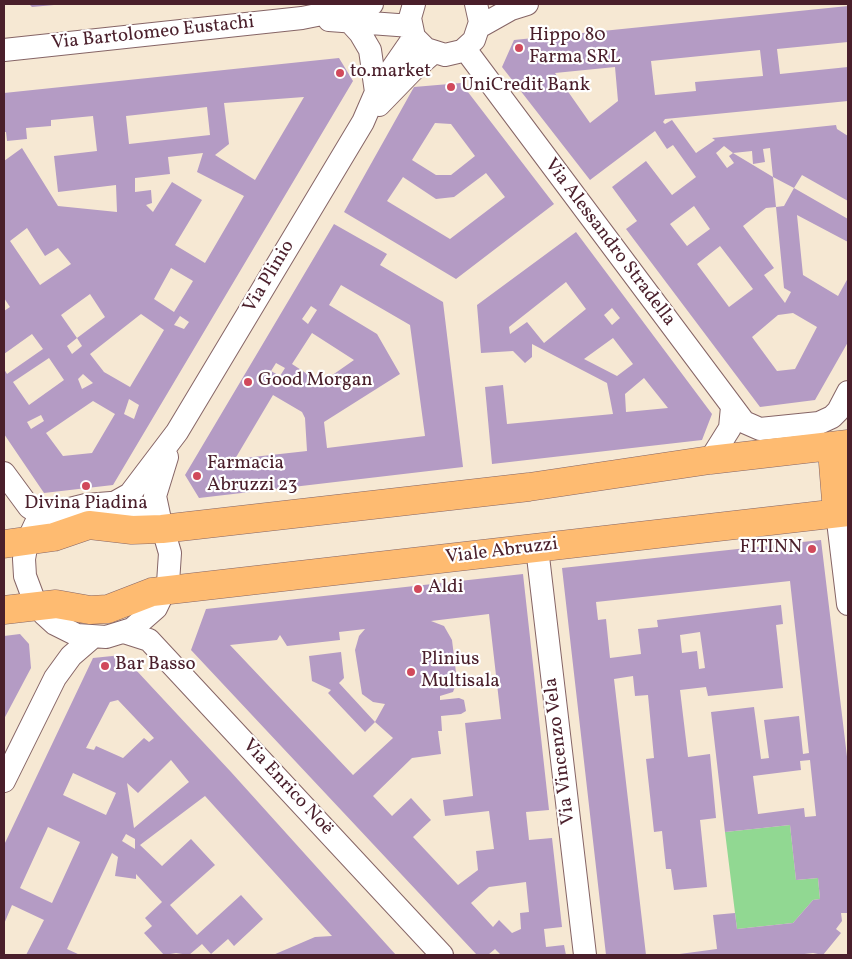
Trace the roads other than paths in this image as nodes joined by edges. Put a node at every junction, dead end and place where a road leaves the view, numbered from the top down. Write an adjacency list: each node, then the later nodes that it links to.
1 (372, 4): 5 (street, Via Bartolomeo Eustachi)
2 (414, 4): 8 (street)
3 (476, 4): 7 (street)
4 (527, 4): 7 (street)
5 (302, 18): 6 (street, Via Bartolomeo Eustachi); 10 (street, Via Bartolomeo Eustachi)
6 (350, 22): 8 (street, Via Bartolomeo Eustachi); 12 (street)
7 (479, 27): 9 (street)
8 (412, 32): 11 (street); 12 (street, Via Plinio)
9 (465, 49): 11 (street); 15 (street, Via Alessandro Stradella)
10 (4, 50)
11 (433, 53): 13 (street, Via Plinio)
12 (376, 92): 13 (street, Via Plinio)
13 (363, 122): 16 (street, Via Plinio)
14 (843, 403): 15 (street, Via Alessandro Stradella)
15 (732, 407): 18 (street)
16 (177, 432): 20 (street, Via Plinio); 23 (street, Via Plinio)
17 (844, 444): 18 (main road); 21 (main road)
18 (710, 460): 23 (main road)
19 (4, 473): 22 (street)
20 (114, 503): 22 (street); 23 (street)
21 (843, 512): 25 (main road, Viale Abruzzi); 27 (street)
22 (53, 513): 24 (street)
23 (162, 529): 24 (main road); 26 (street)
24 (15, 543): 29 (street)
25 (537, 548): 26 (main road, Viale Abruzzi); 35 (street, Via Vincenzo Vela)
26 (166, 591): 29 (main road, Viale Abruzzi); 30 (street)
27 (848, 604)
28 (4, 610): 29 (main road, Viale Abruzzi)
29 (43, 612): 31 (street); 32 (street)
30 (124, 632): 31 (street); 34 (street, Via Enrico Noë)
31 (93, 638): 32 (street)
32 (55, 678): 33 (street)
33 (4, 781)
34 (442, 955)
35 (585, 955)

